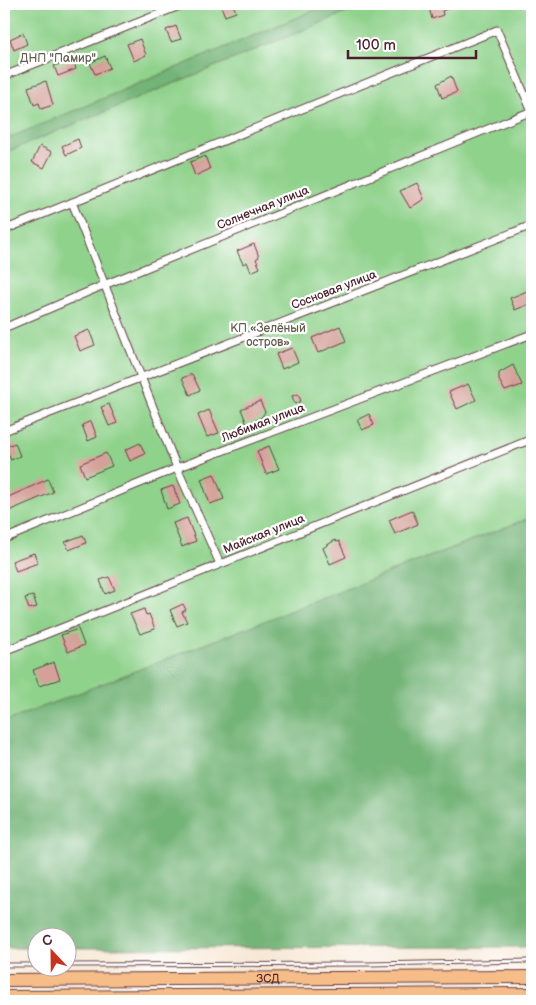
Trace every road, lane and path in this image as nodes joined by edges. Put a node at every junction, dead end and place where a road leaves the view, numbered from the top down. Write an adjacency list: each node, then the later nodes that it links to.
1 (184, 4): 2 (street)
2 (4, 76)
3 (532, 111): 4 (street); 7 (street, Солнечная улица)
4 (72, 202): 6 (street); 7 (street)
5 (532, 225): 10 (street, Сосновая улица)
6 (4, 230)
7 (104, 285): 8 (street, Солнечная улица); 10 (street)
8 (4, 328)
9 (532, 334): 13 (street, Любимая улица)
10 (140, 378): 11 (street, Сосновая улица); 13 (street)
11 (4, 431)
12 (532, 438): 15 (street, Майская улица)
13 (177, 468): 14 (street, Любимая улица); 15 (street)
14 (4, 539)
15 (220, 564): 16 (street, Майская улица)
16 (4, 651)
17 (532, 961): 20 (lane)
18 (4, 965): 19 (lane)
19 (28, 965)
20 (78, 965)
21 (532, 977): 22 (highway, ЗСД)
22 (4, 980)
23 (532, 994): 24 (highway, ЗСД)
24 (4, 997)

